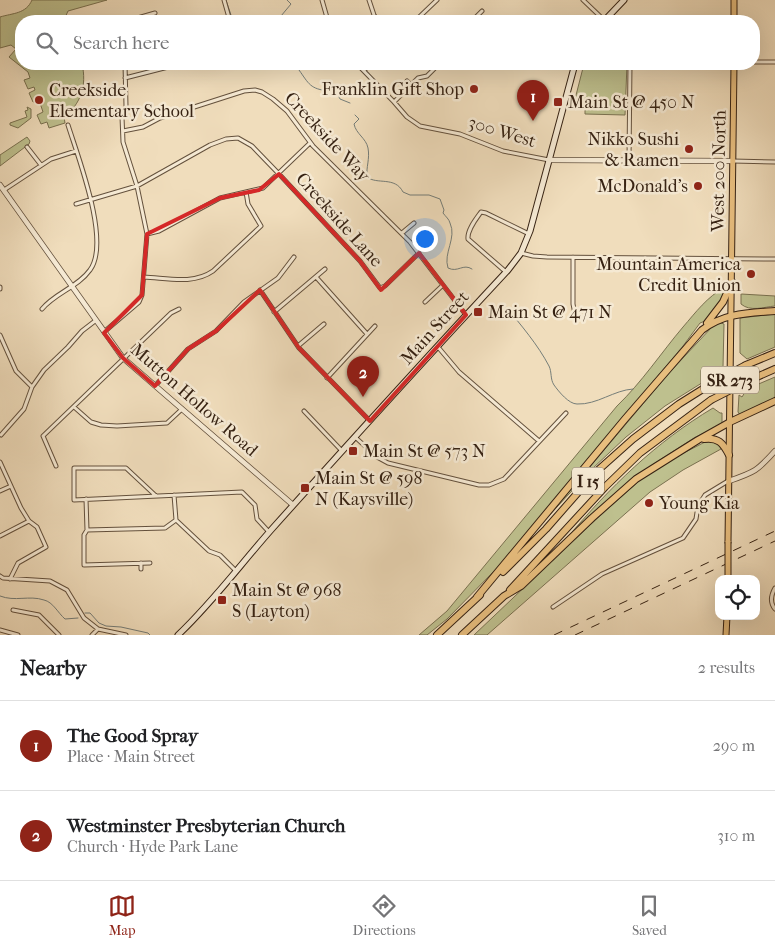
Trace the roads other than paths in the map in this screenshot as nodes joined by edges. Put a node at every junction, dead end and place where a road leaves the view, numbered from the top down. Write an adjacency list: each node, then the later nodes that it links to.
1 (224, 0): 11 (street)
2 (322, 0): 12 (street)
3 (369, 0): 13 (street)
4 (437, 0): 14 (street)
5 (583, 0): 16 (street)
6 (624, 0): 17 (main road)
7 (734, 0): 18 (main road)
8 (482, 11): 15 (street)
9 (156, 13): 10 (street)
10 (149, 15)
11 (228, 15)
12 (326, 15)
13 (374, 15)
14 (421, 15)
15 (478, 15)
16 (598, 15)
17 (610, 15)
18 (734, 15)
19 (760, 62): 20 (street)
20 (775, 62)
21 (125, 70): 28 (street)
22 (156, 70): 28 (street)
23 (364, 70): 31 (street, 300 West)
24 (432, 70): 30 (street)
25 (573, 70): 37 (main road, Main Street)
26 (630, 70): 38 (street)
27 (734, 70): 39 (main road, West 200 North / SR 273)
28 (125, 78): 33 (street)
29 (407, 81): 30 (street)
30 (410, 85): 31 (street)
31 (394, 102): 37 (street, 300 West)
32 (68, 125): 36 (street)
33 (123, 131): 34 (street, Creekside Way); 44 (street)
34 (310, 144): 42 (street); 51 (street, Creekside Way)
35 (28, 147): 41 (street)
36 (76, 151): 41 (street); 47 (street)
37 (550, 160): 38 (street, 300 West); 52 (main road, Main Street)
38 (629, 160): 39 (street, 300 West)
39 (733, 161): 40 (street); 58 (main road, West 200 North / SR 273)
40 (775, 162)
41 (41, 165): 45 (street)
42 (279, 174): 44 (street, Creekside Lane); 46 (street); 53 (street, Creekside Lane)
43 (0, 185): 45 (street, Mutton Hollow Road)
44 (137, 186): 47 (street); 50 (street)
45 (4, 190): 64 (street, Mutton Hollow Road)
46 (246, 192): 50 (street); 61 (street)
47 (90, 200): 48 (street); 64 (street)
48 (76, 204)
49 (414, 223): 51 (street)
50 (147, 234): 61 (street)
51 (402, 234): 53 (street, Creekside Way)
52 (528, 234): 54 (main road, Main Street); 60 (street)
53 (419, 253): 65 (street, Creekside Way)
54 (521, 253): 56 (street); 60 (main road, Main Street)
55 (294, 257): 66 (street)
56 (573, 258): 58 (street); 74 (street)
57 (775, 259): 58 (street)
58 (732, 260): 63 (main road, West 200 North / SR 273)
59 (325, 269): 62 (street)
60 (506, 272): 72 (main road, Main Street)
61 (144, 277): 79 (street)
62 (316, 277): 71 (street); 80 (street)
63 (732, 282): 73 (main road, West 200 North / SR 273); 78 (highway)
64 (71, 286): 68 (street); 75 (street, Mutton Hollow Road)
65 (444, 286): 67 (street); 72 (street, Creekside Way)
66 (260, 290): 71 (street); 88 (street)
67 (425, 302)
68 (42, 309)
69 (179, 310): 85 (street)
70 (775, 311): 73 (highway)
71 (274, 312): 82 (street)
72 (466, 315): 83 (main road, Main Street)
73 (731, 315): 78 (highway); 96 (main road, West 200 North / SR 273)
74 (576, 319)
75 (95, 320): 79 (street, Mutton Hollow Road); 89 (street)
76 (324, 324): 82 (street)
77 (375, 326): 80 (street)
78 (702, 330): 128 (highway)
79 (104, 333): 85 (street, Mutton Hollow Road)
80 (367, 334): 87 (street)
81 (0, 335): 89 (street)
82 (298, 346): 87 (street)
83 (438, 346): 95 (main road, Main Street); 101 (street)
84 (775, 353): 128 (highway, I 15, bridge)
85 (123, 358): 88 (street, Mutton Hollow Road); 91 (street)
86 (775, 369): 127 (highway, I 15, bridge)
87 (327, 378): 95 (street)
88 (155, 386): 92 (street, Mutton Hollow Road)
89 (32, 387): 97 (street)
90 (775, 401): 96 (highway)
91 (74, 407): 92 (street); 106 (street)
92 (182, 409): 113 (street, Mutton Hollow Road)
93 (304, 411): 102 (street)
94 (566, 413): 101 (street)
95 (370, 421): 98 (main road, Main Street)
96 (730, 422): 100 (highway); 104 (main road, West 200 North)
97 (0, 435): 99 (street)
98 (355, 437): 101 (street); 102 (main road, Main Street)
99 (0, 440)
100 (698, 440): 104 (highway); 127 (highway)
101 (539, 442)
102 (342, 451): 113 (main road, Main Street)
103 (775, 451): 107 (street)
104 (729, 455): 107 (main road, West 200 North)
105 (0, 462): 108 (street)
106 (56, 466)
107 (729, 481): 123 (main road, West 200 North, bridge); 129 (street)
108 (11, 486): 109 (street); 115 (street)
109 (0, 491)
110 (174, 495): 111 (street); 114 (street); 117 (street)
111 (156, 496): 112 (street); 112 (street)
112 (86, 499): 116 (street)
113 (294, 505): 117 (main road, Main Street)
114 (176, 520): 116 (street); 122 (street)
115 (30, 521): 118 (street); 125 (street)
116 (87, 530): 119 (street)
117 (270, 532): 122 (main road, Main Street)
118 (0, 536)
119 (141, 563): 120 (street); 121 (street)
120 (150, 563)
121 (141, 569)
122 (236, 571): 139 (main road, Main Street)
123 (728, 575)
124 (0, 576): 125 (street)
125 (10, 579): 134 (street)
126 (775, 588): 130 (street)
127 (504, 596): 141 (highway, I 15)
128 (477, 597): 140 (highway, I 15)
129 (553, 607)
130 (775, 609)
131 (13, 610): 136 (street)
132 (727, 620): 142 (main road)
133 (0, 630): 135 (street)
134 (98, 630): 137 (street); 138 (street)
135 (18, 635)
136 (58, 635)
137 (92, 635)
138 (126, 635)
139 (178, 635)
140 (437, 635)
141 (462, 635)
142 (726, 635)

